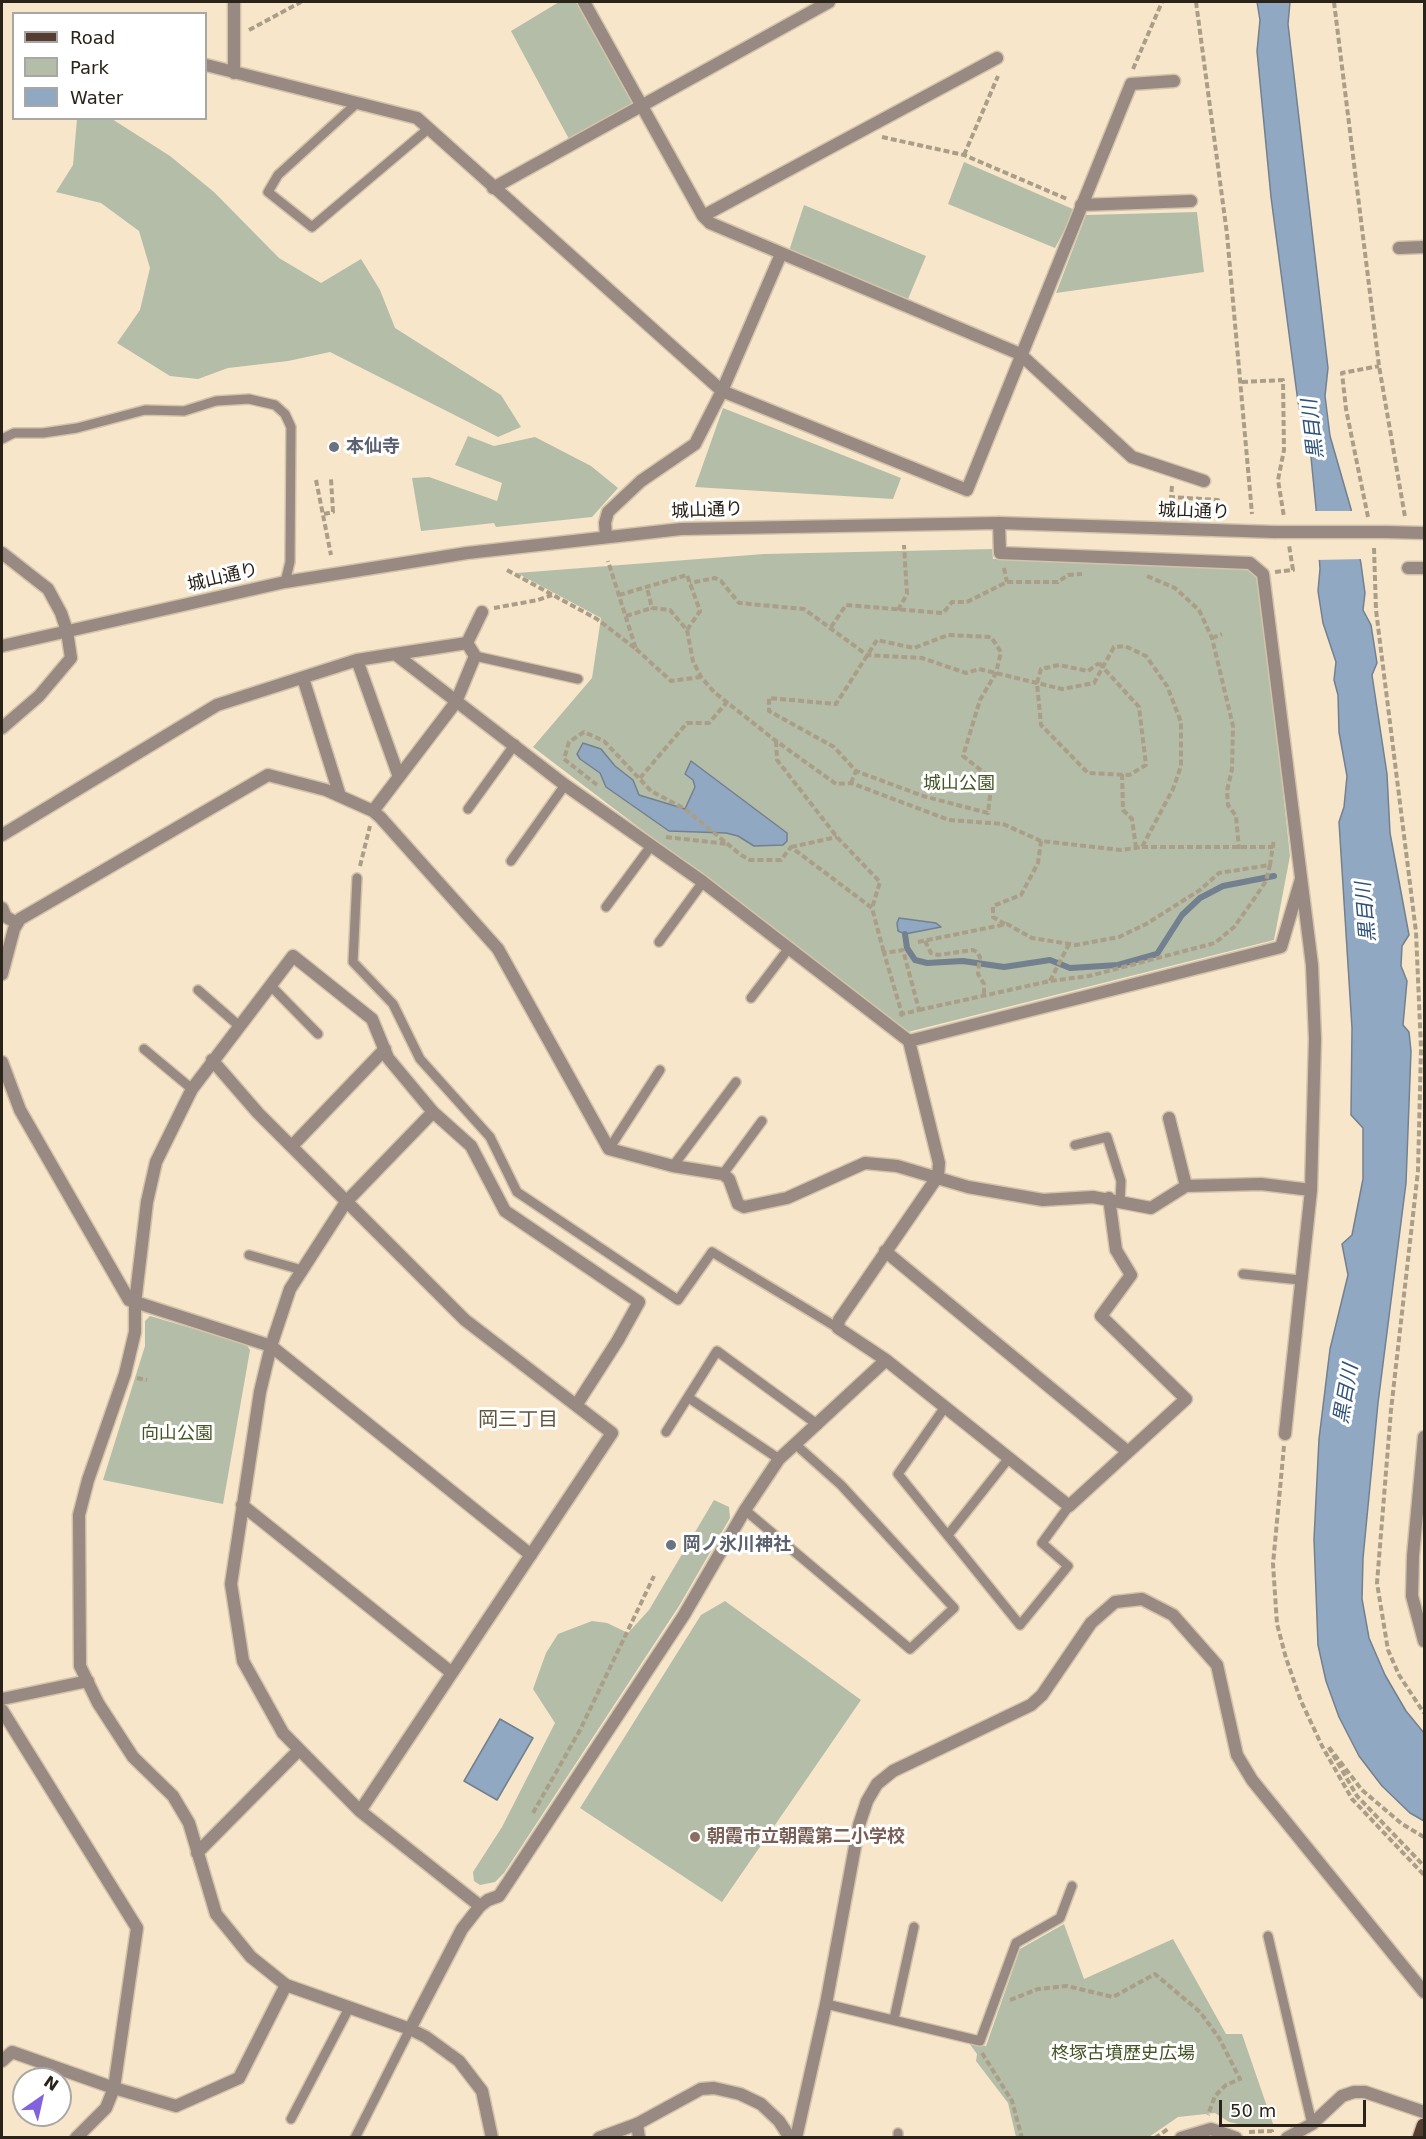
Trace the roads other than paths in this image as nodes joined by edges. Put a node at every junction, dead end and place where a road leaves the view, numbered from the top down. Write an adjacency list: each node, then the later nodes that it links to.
1 (234, 2): 6 (street)
2 (584, 2): 9 (street)
3 (829, 2): 9 (street)
4 (997, 58): 14 (street)
5 (207, 65): 6 (street)
6 (234, 73): 8 (street)
7 (1174, 81): 13 (street)
8 (357, 103): 10 (street); 10 (lane)
9 (642, 105): 11 (street); 14 (street)
10 (428, 129): 11 (street)
11 (493, 188): 19 (street)
12 (1191, 201): 13 (street)
13 (1081, 205): 18 (street)
14 (703, 216): 17 (street)
15 (1425, 247): 16 (street)
16 (1399, 248)
17 (781, 255): 18 (street); 19 (street)
18 (1020, 354): 19 (street); 21 (street)
19 (722, 391): 24 (street)
20 (2, 439): 28 (lane)
21 (1204, 481)
22 (999, 523): 23 (street, 城山通り, bridge); 24 (street, 城山通り); 50 (street)
23 (1425, 533)
24 (606, 536): 28 (street, 城山通り)
25 (2, 553): 30 (street)
26 (1408, 568): 27 (street)
27 (1425, 568)
28 (285, 582): 30 (street, 城山通り)
29 (482, 612): 31 (street)
30 (67, 631): 32 (street, 城山通り); 39 (street)
31 (467, 643): 33 (street); 34 (street)
32 (2, 646)
33 (395, 654): 35 (street); 38 (street)
34 (475, 656): 37 (lane); 38 (street)
35 (357, 660): 36 (street); 41 (street)
36 (303, 678): 43 (street); 46 (street)
37 (578, 679)
38 (456, 702): 40 (street); 41 (street)
39 (2, 728)
40 (514, 744): 42 (street); 44 (lane)
41 (399, 777): 45 (street)
42 (565, 785): 47 (street); 48 (lane)
43 (340, 796): 45 (street); 54 (street)
44 (468, 809)
45 (373, 811): 76 (street)
46 (2, 835)
47 (651, 846): 51 (street); 52 (lane)
48 (511, 861)
49 (357, 878): 90 (lane)
50 (1301, 879): 63 (street); 81 (street)
51 (703, 882): 55 (lane); 56 (street)
52 (606, 907)
53 (2, 908): 54 (street)
54 (17, 923): 57 (street)
55 (659, 942)
56 (789, 948): 60 (lane); 63 (street)
57 (2, 974)
58 (270, 985): 61 (street); 62 (lane); 65 (street)
59 (198, 990): 61 (lane)
60 (751, 998)
61 (238, 1025): 66 (street)
62 (318, 1034)
63 (909, 1041): 79 (street)
64 (144, 1049): 70 (lane)
65 (385, 1049): 71 (street); 75 (street)
66 (212, 1060): 70 (street); 75 (street)
67 (2, 1062): 89 (street)
68 (660, 1070): 76 (lane)
69 (736, 1082): 77 (lane)
70 (192, 1089): 89 (street)
71 (433, 1112): 83 (street); 94 (street)
72 (1169, 1118): 80 (street)
73 (762, 1121): 78 (lane)
74 (1075, 1145): 82 (lane)
75 (292, 1146): 83 (street)
76 (609, 1149): 77 (street)
77 (673, 1166): 78 (street)
78 (723, 1174): 79 (street)
79 (938, 1176): 82 (street); 84 (street)
80 (1186, 1186): 81 (street); 82 (street)
81 (1311, 1190): 88 (street)
82 (1114, 1199): 101 (street)
83 (346, 1202): 86 (street); 94 (street)
84 (885, 1251): 90 (street); 101 (street)
85 (249, 1255): 86 (lane)
86 (302, 1270): 91 (street)
87 (1243, 1274): 88 (lane)
88 (1300, 1280): 98 (street)
89 (135, 1303): 91 (street); 112 (street)
90 (838, 1328): 92 (street)
91 (271, 1346): 104 (street); 108 (street)
92 (886, 1360): 95 (street); 96 (street)
93 (689, 1398): 96 (lane); 97 (lane); 103 (lane)
94 (577, 1404): 108 (street)
95 (945, 1407): 102 (street); 107 (lane)
96 (818, 1425): 100 (street)
97 (666, 1432)
98 (1285, 1434)
99 (1425, 1437): 109 (street)
100 (795, 1444): 103 (street); 106 (lane)
101 (1127, 1451): 105 (street)
102 (1009, 1458): 105 (street); 107 (lane)
103 (779, 1459): 106 (street)
104 (242, 1505): 111 (street); 115 (street)
105 (1069, 1506): 107 (lane)
106 (745, 1510): 119 (street)
107 (948, 1535)
108 (531, 1555): 111 (street)
109 (1419, 1556): 110 (street)
110 (1425, 1641)
111 (452, 1673): 116 (street)
112 (88, 1681): 113 (street); 117 (street)
113 (2, 1699)
114 (2, 1710): 129 (street)
115 (298, 1751): 116 (street); 117 (street)
116 (360, 1811): 119 (street)
117 (197, 1853): 122 (street)
118 (1072, 1886): 126 (lane)
119 (480, 1906): 127 (street)
120 (914, 1927): 126 (lane)
121 (1268, 1936): 133 (lane)
122 (286, 1985): 125 (street); 129 (street)
123 (1425, 1992): 124 (street)
124 (826, 2004): 126 (lane); 142 (street)
125 (348, 2010): 127 (street); 131 (lane)
126 (894, 2019)
127 (410, 2029): 137 (lane); 138 (street)
128 (2, 2061): 129 (street)
129 (114, 2088): 136 (street)
130 (1425, 2112): 133 (street)
131 (291, 2119)
132 (637, 2124): 139 (street); 140 (street); 141 (street)
133 (1312, 2124): 144 (street)
134 (1425, 2126): 145 (main road)
135 (1239, 2134): 143 (street)
136 (76, 2138)
137 (355, 2138)
138 (492, 2138)
139 (598, 2138)
140 (639, 2138)
141 (790, 2138)
142 (795, 2138)
143 (1181, 2138)
144 (1287, 2138)
145 (1420, 2138)

